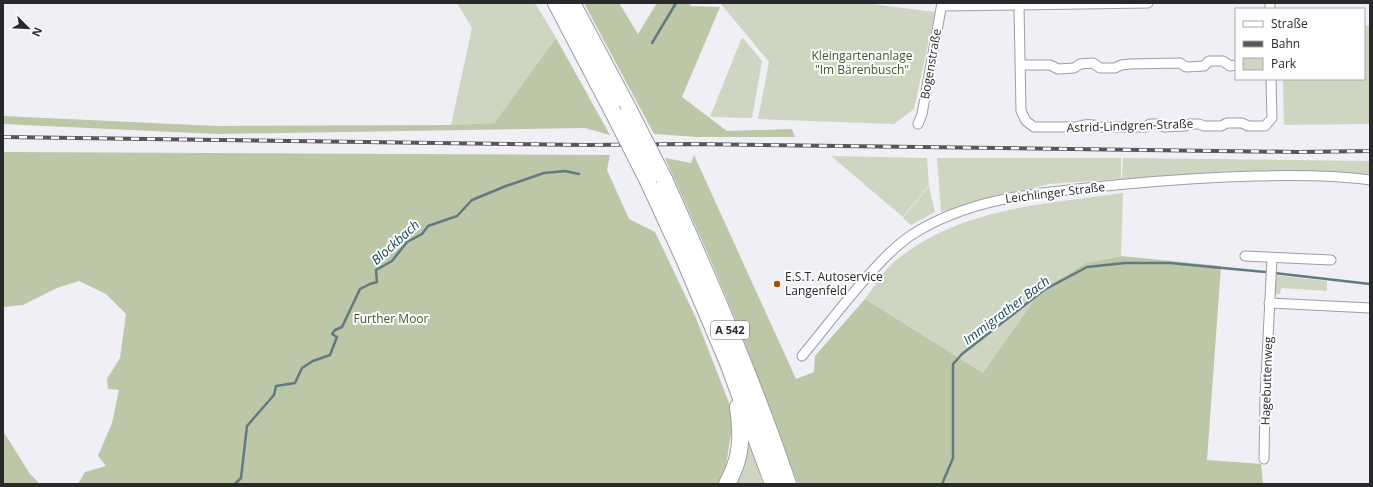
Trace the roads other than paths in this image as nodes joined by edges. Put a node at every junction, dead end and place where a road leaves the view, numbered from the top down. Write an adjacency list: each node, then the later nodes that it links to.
1 (556, 3): 17 (highway, A 542, bridge)
2 (572, 3): 18 (highway, A 542, bridge)
3 (1148, 3): 5 (street)
4 (942, 5): 5 (street); 9 (street, Bogenstraße)
5 (1019, 6): 6 (street, Astrid-Lindgren-Straße)
6 (1021, 65): 7 (street); 8 (street, Astrid-Lindgren-Straße)
7 (1235, 66)
8 (1271, 80)
9 (918, 124)
10 (1370, 180): 16 (street, Leichlinger Straße)
11 (1245, 256): 12 (street)
12 (1272, 258): 13 (street); 14 (street, Hagebuttenweg)
13 (1331, 260)
14 (1269, 303): 15 (street); 19 (street, Hagebuttenweg)
15 (1370, 308)
16 (802, 356)
17 (728, 363): 20 (highway); 21 (highway, A 542)
18 (769, 427): 22 (highway, A 542); 23 (highway)
19 (1264, 459)
20 (727, 484)
21 (773, 484)
22 (788, 484)
23 (795, 484)

